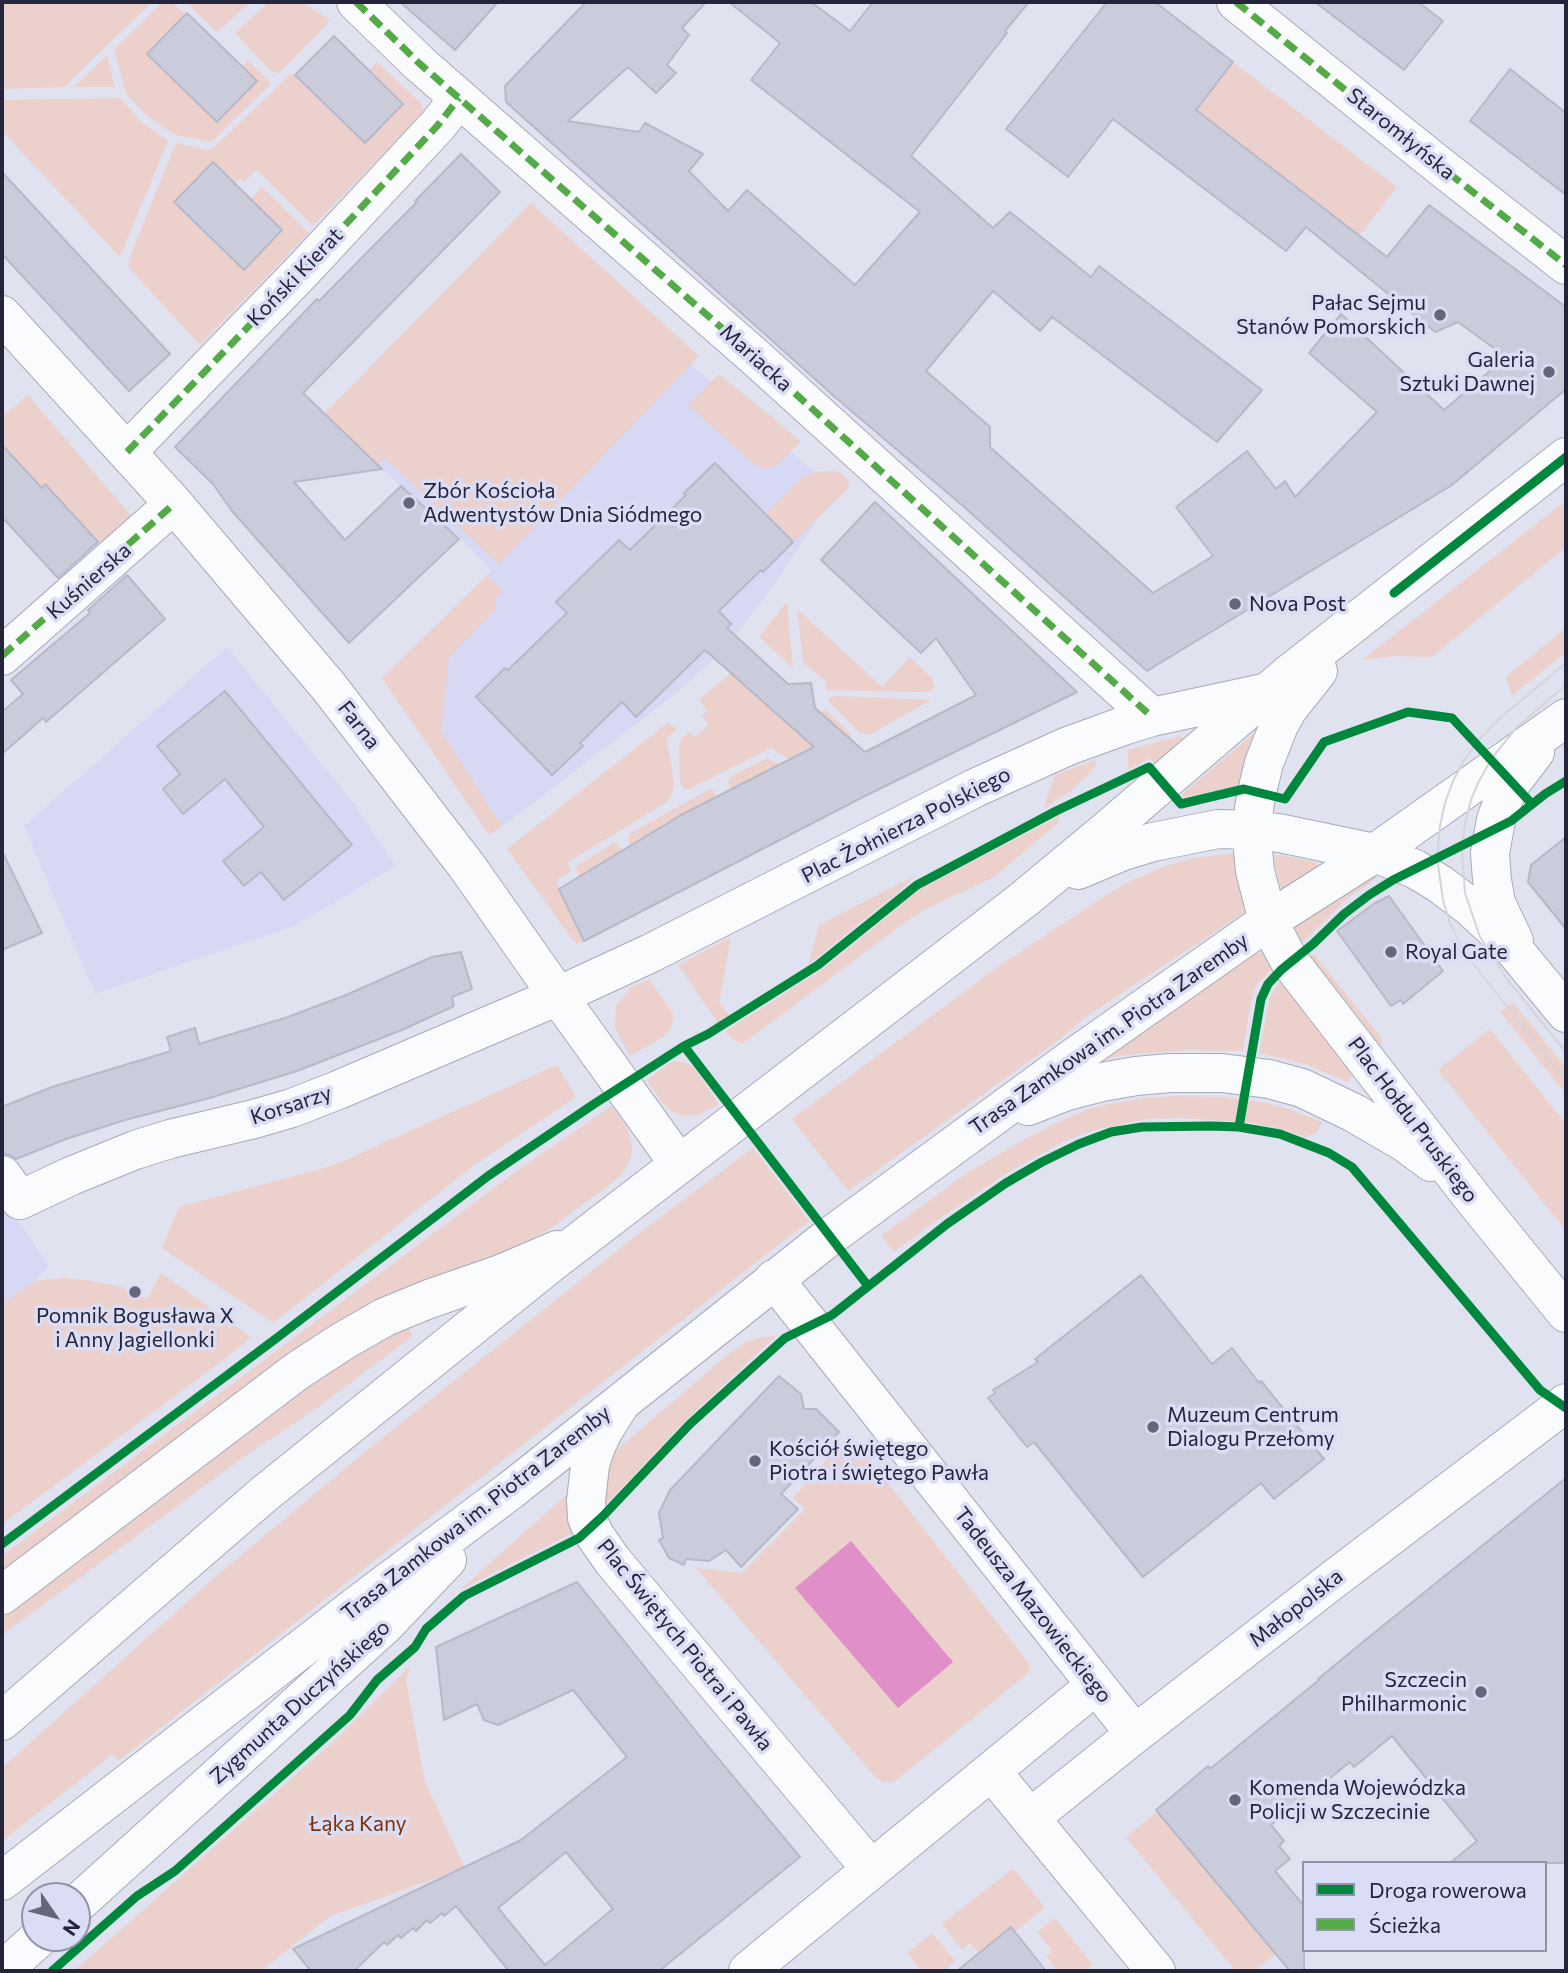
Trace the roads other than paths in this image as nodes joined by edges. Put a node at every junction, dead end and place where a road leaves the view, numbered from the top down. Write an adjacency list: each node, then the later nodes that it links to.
1 (356, 2): 3 (street, Mariacka)
2 (1236, 2): 4 (street, Staromłyńska)
3 (460, 98): 6 (street, Koński Kierat); 12 (street, Mariacka)
4 (1566, 265)
5 (2, 316): 6 (street, Farna)
6 (127, 452): 8 (street, Farna)
7 (1566, 457): 9 (street, Plac Żołnierza Polskiego)
8 (174, 504): 10 (street, Kuśnierska); 18 (street, Farna)
9 (1394, 593): 11 (street, Plac Żołnierza Polskiego); 14 (street, Plac Żołnierza Polskiego)
10 (2, 656)
11 (1268, 692): 12 (street, Plac Żołnierza Polskiego); 16 (street, Plac Żołnierza Polskiego)
12 (1152, 717): 18 (street, Plac Żołnierza Polskiego)
13 (1566, 720): 15 (street); 19 (street)
14 (1253, 830): 15 (street); 16 (street); 17 (street, Plac Żołnierza Polskiego)
15 (1375, 853): 17 (street); 19 (street)
16 (996, 920): 21 (street)
17 (1268, 921): 20 (street, Trasa Zamkowa im. Piotra Zaremby); 23 (street, Plac Hołdu Pruskiego)
18 (558, 996): 21 (street, Farna); 22 (street, Korsarzy)
19 (1557, 1001)
20 (951, 1146): 23 (street, Trasa Zamkowa im. Piotra Zaremby); 25 (street, Trasa Zamkowa im. Piotra Zaremby)
21 (679, 1164): 24 (street)
22 (11, 1187)
23 (1475, 1201): 26 (street, Plac Hołdu Pruskiego)
24 (593, 1231): 30 (street); 32 (street)
25 (774, 1279): 27 (street, Trasa Zamkowa im. Piotra Zaremby); 31 (street, Tadeusza Mazowieckiego)
26 (1566, 1312)
27 (625, 1397): 29 (street, Trasa Zamkowa im. Piotra Zaremby); 36 (street, Plac Świętych Piotra i Pawła)
28 (1566, 1403): 33 (street, Małopolska)
29 (511, 1490): 37 (street, Trasa Zamkowa im. Piotra Zaremby); 38 (street, Zygmunta Duczyńskiego)
30 (2, 1595)
31 (1096, 1685): 33 (street, Tadeusza Mazowieckiego); 34 (street)
32 (2, 1721)
33 (1135, 1734): 35 (street, Małopolska)
34 (992, 1772): 35 (street); 36 (street)
35 (1030, 1818): 42 (street)
36 (871, 1868): 41 (street)
37 (2, 1881)
38 (91, 1891)
39 (23, 1952): 40 (street)
40 (2, 1971)
41 (748, 1971)
42 (1156, 1971)

